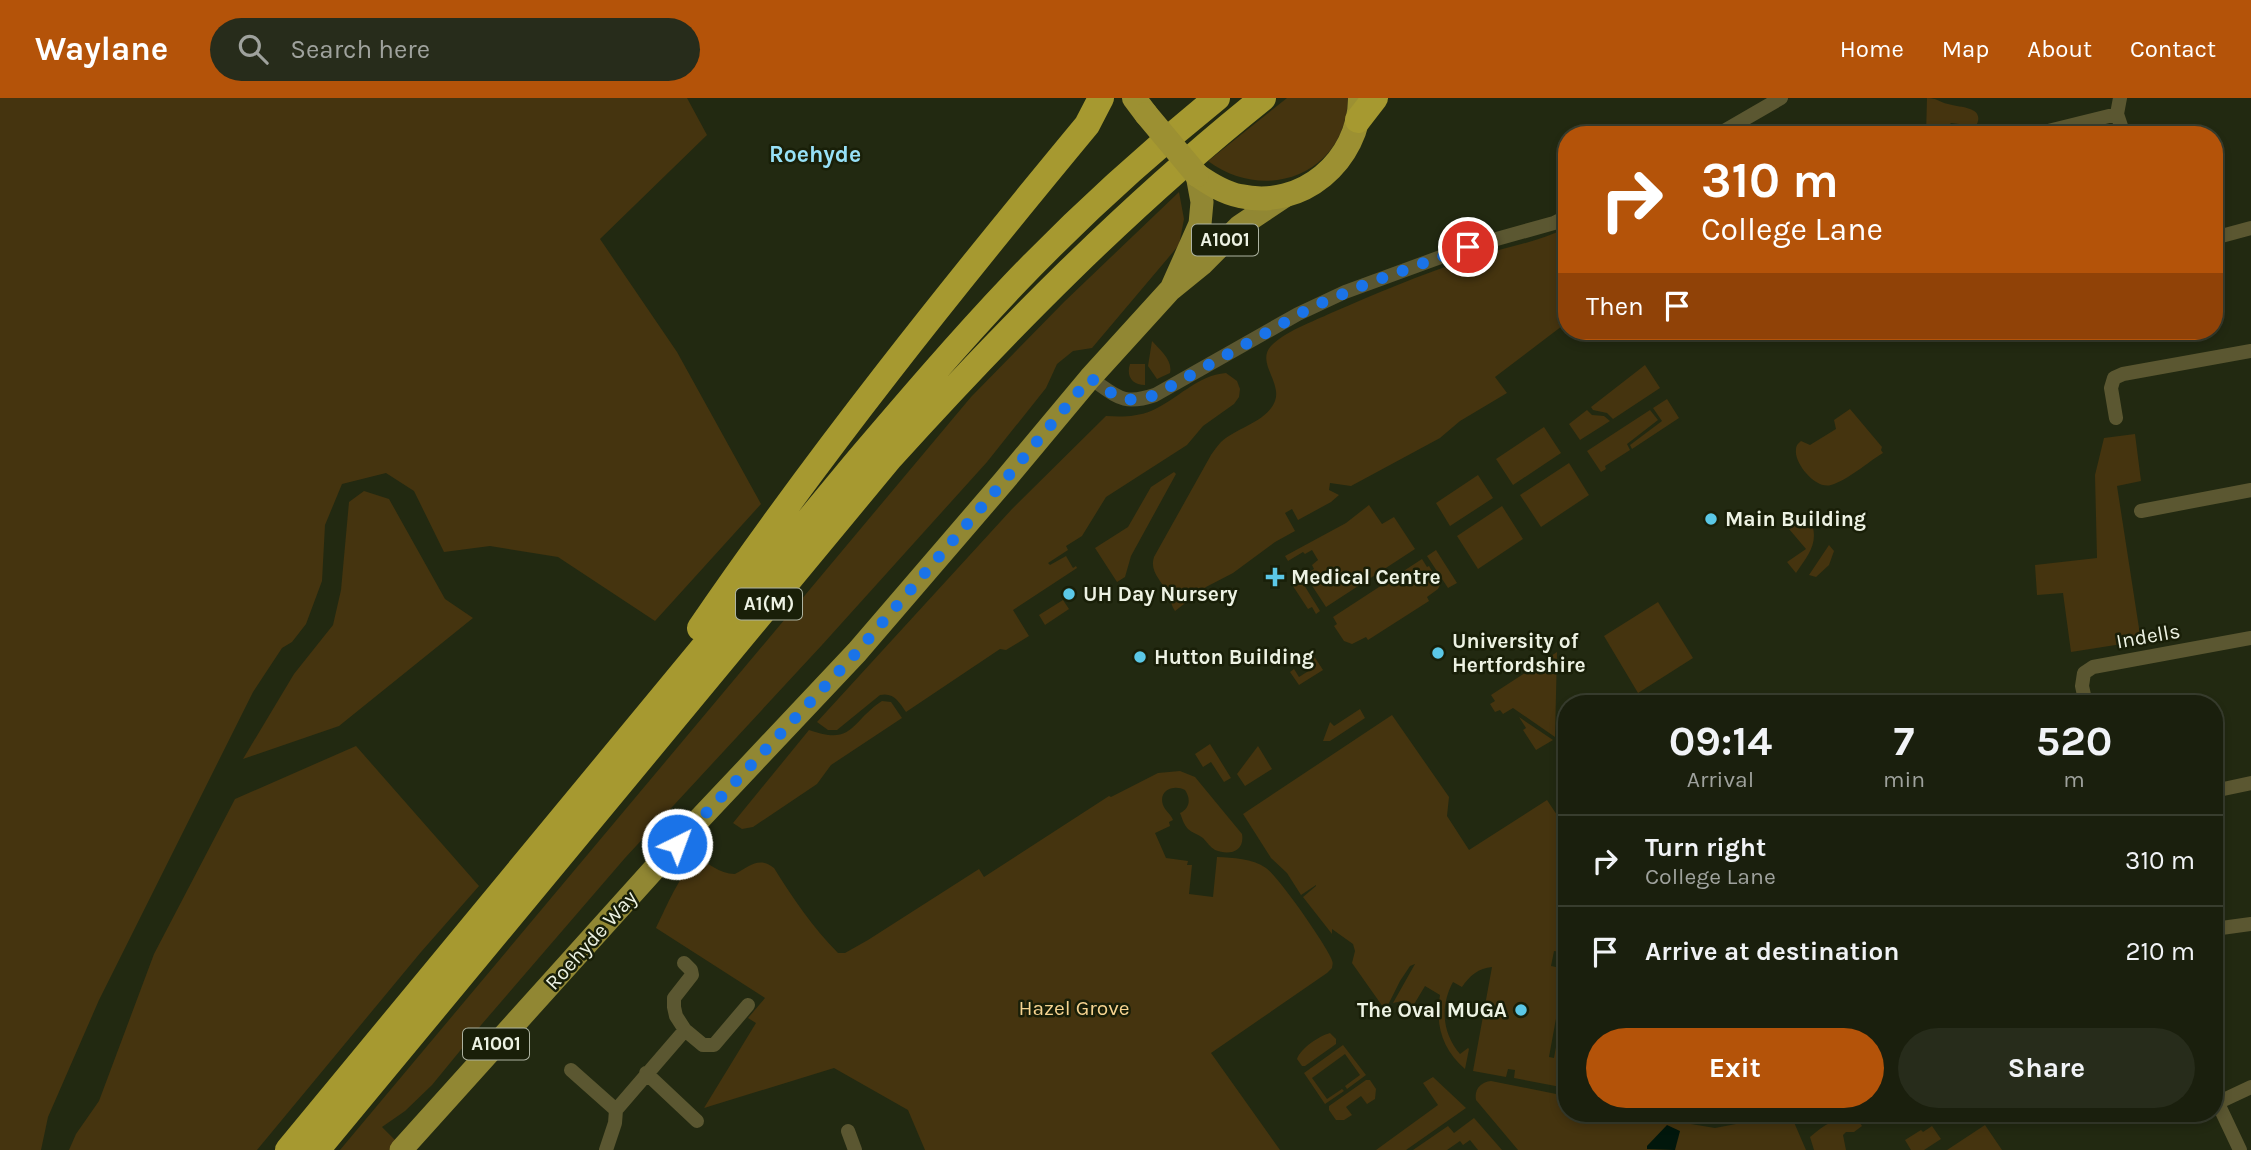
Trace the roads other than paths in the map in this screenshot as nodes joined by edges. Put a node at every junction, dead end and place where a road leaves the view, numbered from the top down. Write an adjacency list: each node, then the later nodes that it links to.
1 (1101, 98): 26 (highway)
2 (1217, 98): 26 (highway, A1(M))
3 (1263, 98): 43 (highway, A1(M))
4 (1376, 98): 8 (highway)
5 (1781, 98): 10 (street)
6 (2120, 98): 9 (street)
7 (1140, 106): 13 (highway, bridge)
8 (1359, 109): 14 (highway)
9 (2116, 114): 11 (street); 12 (street)
10 (1733, 126)
11 (2068, 126)
12 (2121, 126)
13 (1197, 175): 14 (highway); 18 (main road, Roehyde Way / A1001)
14 (1284, 196): 18 (main road, Roehyde Way / A1001)
15 (1558, 221): 20 (street)
16 (2251, 228): 17 (street)
17 (2223, 236)
18 (1170, 290): 20 (main road, Roehyde Way / A1001)
19 (2251, 351): 21 (street)
20 (1090, 378): 44 (main road, Roehyde Way / A1001)
21 (2116, 418)
22 (2251, 490): 23 (street)
23 (2141, 511)
24 (2251, 638): 25 (street, Indells)
25 (2084, 695)
26 (640, 724): 42 (highway, A1(M))
27 (2251, 783): 28 (street)
28 (2223, 789)
29 (2251, 924): 30 (street)
30 (2223, 928)
31 (684, 963): 33 (street)
32 (748, 1005): 33 (street)
33 (685, 1030): 35 (street)
34 (571, 1070): 38 (street)
35 (646, 1073): 38 (street); 40 (street)
36 (2251, 1087): 37 (street)
37 (2223, 1097)
38 (616, 1110): 45 (street)
39 (2223, 1114): 47 (street)
40 (697, 1121)
41 (848, 1131): 46 (street)
42 (288, 1150)
43 (317, 1150)
44 (401, 1150)
45 (606, 1150)
46 (855, 1150)
47 (2240, 1150)

